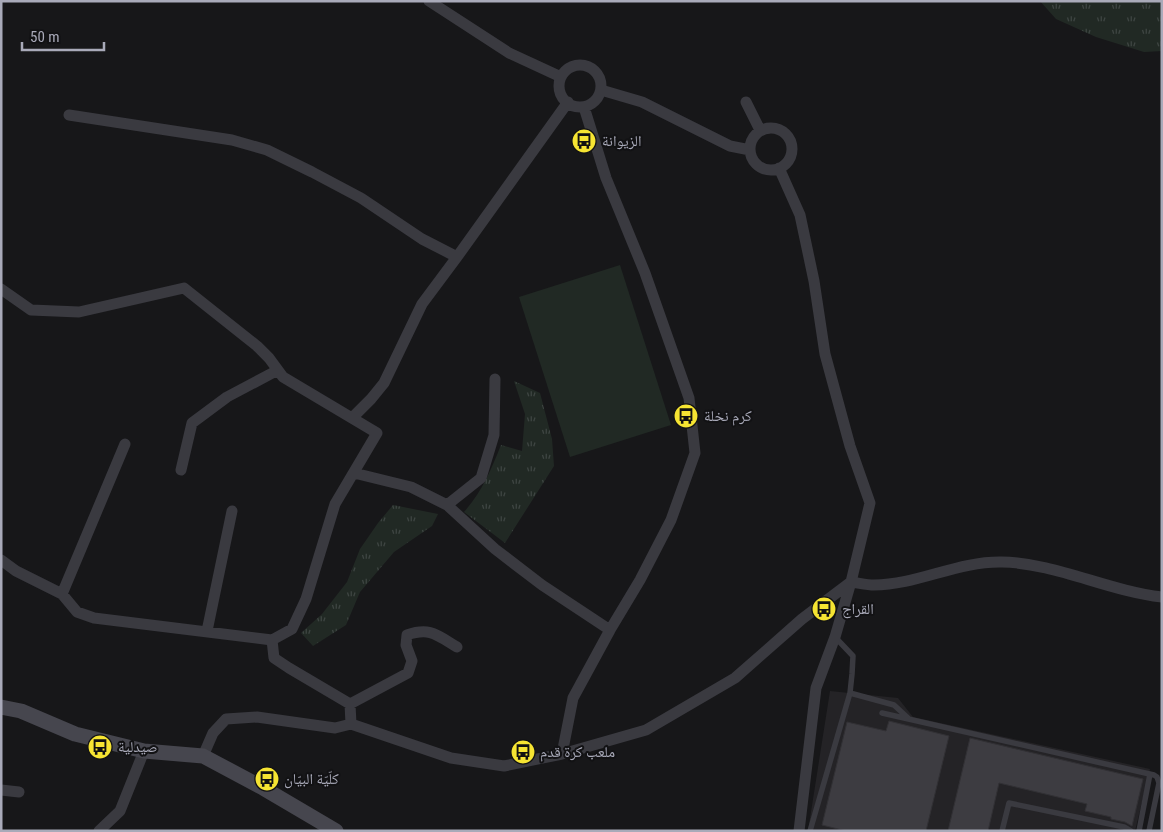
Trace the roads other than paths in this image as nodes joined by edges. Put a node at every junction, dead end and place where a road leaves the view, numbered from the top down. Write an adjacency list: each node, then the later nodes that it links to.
1 (429, 1): 2 (street)
2 (561, 77): 3 (street); 4 (street)
3 (601, 90): 6 (street); 9 (street)
4 (568, 102): 6 (street); 11 (street)
5 (746, 102): 8 (street)
6 (584, 107): 25 (street)
7 (69, 115): 11 (street)
8 (760, 130): 9 (street); 10 (street)
9 (750, 150): 10 (street)
10 (779, 168): 22 (street)
11 (457, 257): 15 (street)
12 (1, 289): 13 (street)
13 (278, 370): 15 (street); 17 (street)
14 (495, 378): 19 (street)
15 (352, 418): 18 (street)
16 (125, 444): 23 (street)
17 (181, 470)
18 (354, 473): 19 (street); 28 (street)
19 (447, 505): 25 (street)
20 (232, 511): 26 (street)
21 (1, 560): 23 (street)
22 (851, 582): 24 (street); 27 (street); 37 (street)
23 (62, 594): 26 (street)
24 (1162, 597)
25 (610, 630): 37 (street)
26 (207, 631): 28 (street)
27 (835, 637): 30 (lane); 44 (street)
28 (272, 640): 31 (street)
29 (457, 647): 31 (street)
30 (850, 693): 34 (lane); 45 (lane)
31 (350, 704): 35 (street)
32 (1, 707): 36 (main road)
33 (882, 713): 34 (lane)
34 (909, 719): 39 (lane)
35 (351, 724): 37 (street); 38 (street)
36 (144, 751): 38 (main road); 42 (street)
37 (562, 754)
38 (203, 756): 43 (main road)
39 (1150, 774): 48 (lane); 49 (lane)
40 (1, 790): 41 (street)
41 (19, 792)
42 (99, 831)
43 (336, 831)
44 (799, 831)
45 (810, 831)
46 (1002, 831): 47 (lane)
47 (1130, 831)
48 (1139, 831)
49 (1149, 831)

